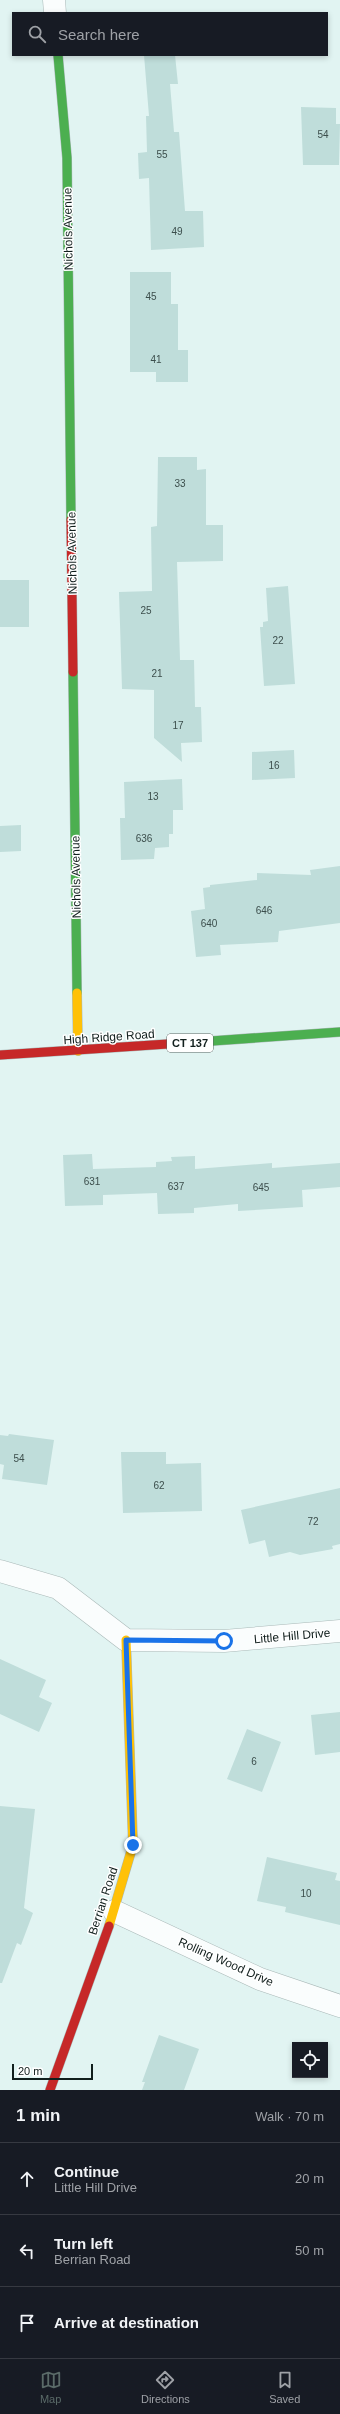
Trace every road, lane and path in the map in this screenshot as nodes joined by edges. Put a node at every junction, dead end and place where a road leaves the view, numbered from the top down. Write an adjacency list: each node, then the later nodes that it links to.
1 (54, 0): 2 (street)
2 (55, 12)
3 (58, 56): 5 (street, Nichols Avenue)
4 (340, 1032): 5 (street, High Ridge Road / CT 137)
5 (78, 1051): 6 (street, High Ridge Road / CT 137)
6 (0, 1056)
7 (0, 1571): 9 (street)
8 (340, 1631): 9 (street, Little Hill Drive)
9 (126, 1640): 10 (street, Berrian Road)
10 (114, 1911): 11 (street, Rolling Wood Drive); 12 (street, Berrian Road)
11 (340, 2006)
12 (50, 2090)

